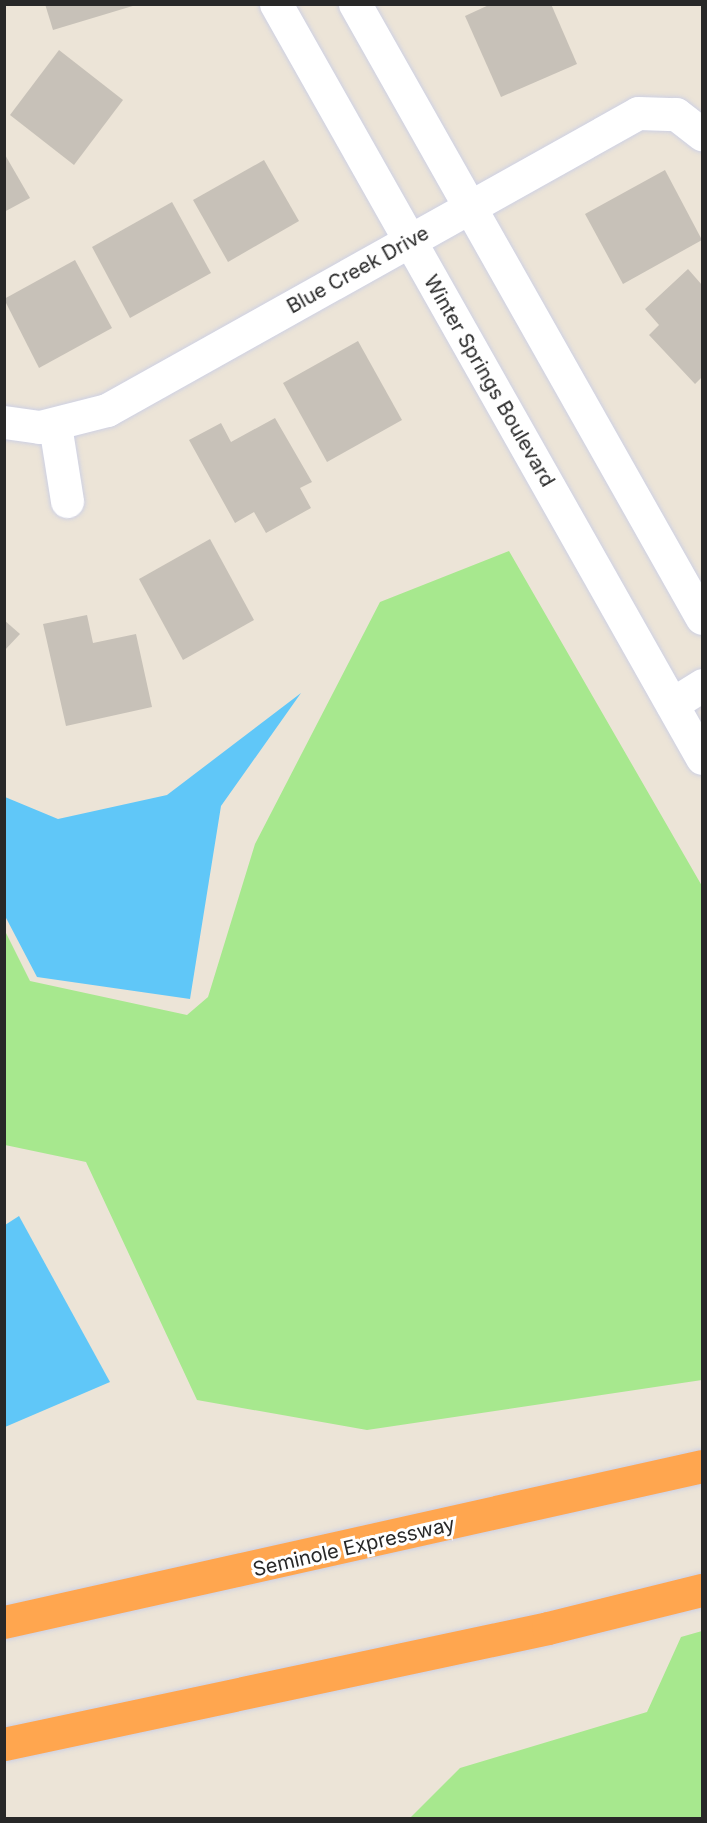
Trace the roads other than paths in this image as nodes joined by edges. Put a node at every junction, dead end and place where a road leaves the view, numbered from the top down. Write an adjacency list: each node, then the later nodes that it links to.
1 (276, 4): 5 (street, Winter Springs Boulevard)
2 (355, 4): 4 (street)
3 (702, 134): 4 (street, Blue Creek Drive)
4 (470, 208): 5 (street, Blue Creek Drive); 9 (street)
5 (409, 240): 7 (street, Blue Creek Drive); 11 (street, Winter Springs Boulevard)
6 (4, 422): 7 (street, Blue Creek Drive)
7 (55, 425): 8 (street)
8 (67, 501)
9 (702, 618)
10 (702, 685): 11 (street)
11 (672, 705): 12 (street, Winter Springs Boulevard)
12 (702, 758)
13 (702, 1466): 15 (highway, Seminole Expressway)
14 (702, 1590): 16 (highway)
15 (4, 1622)
16 (4, 1744)

